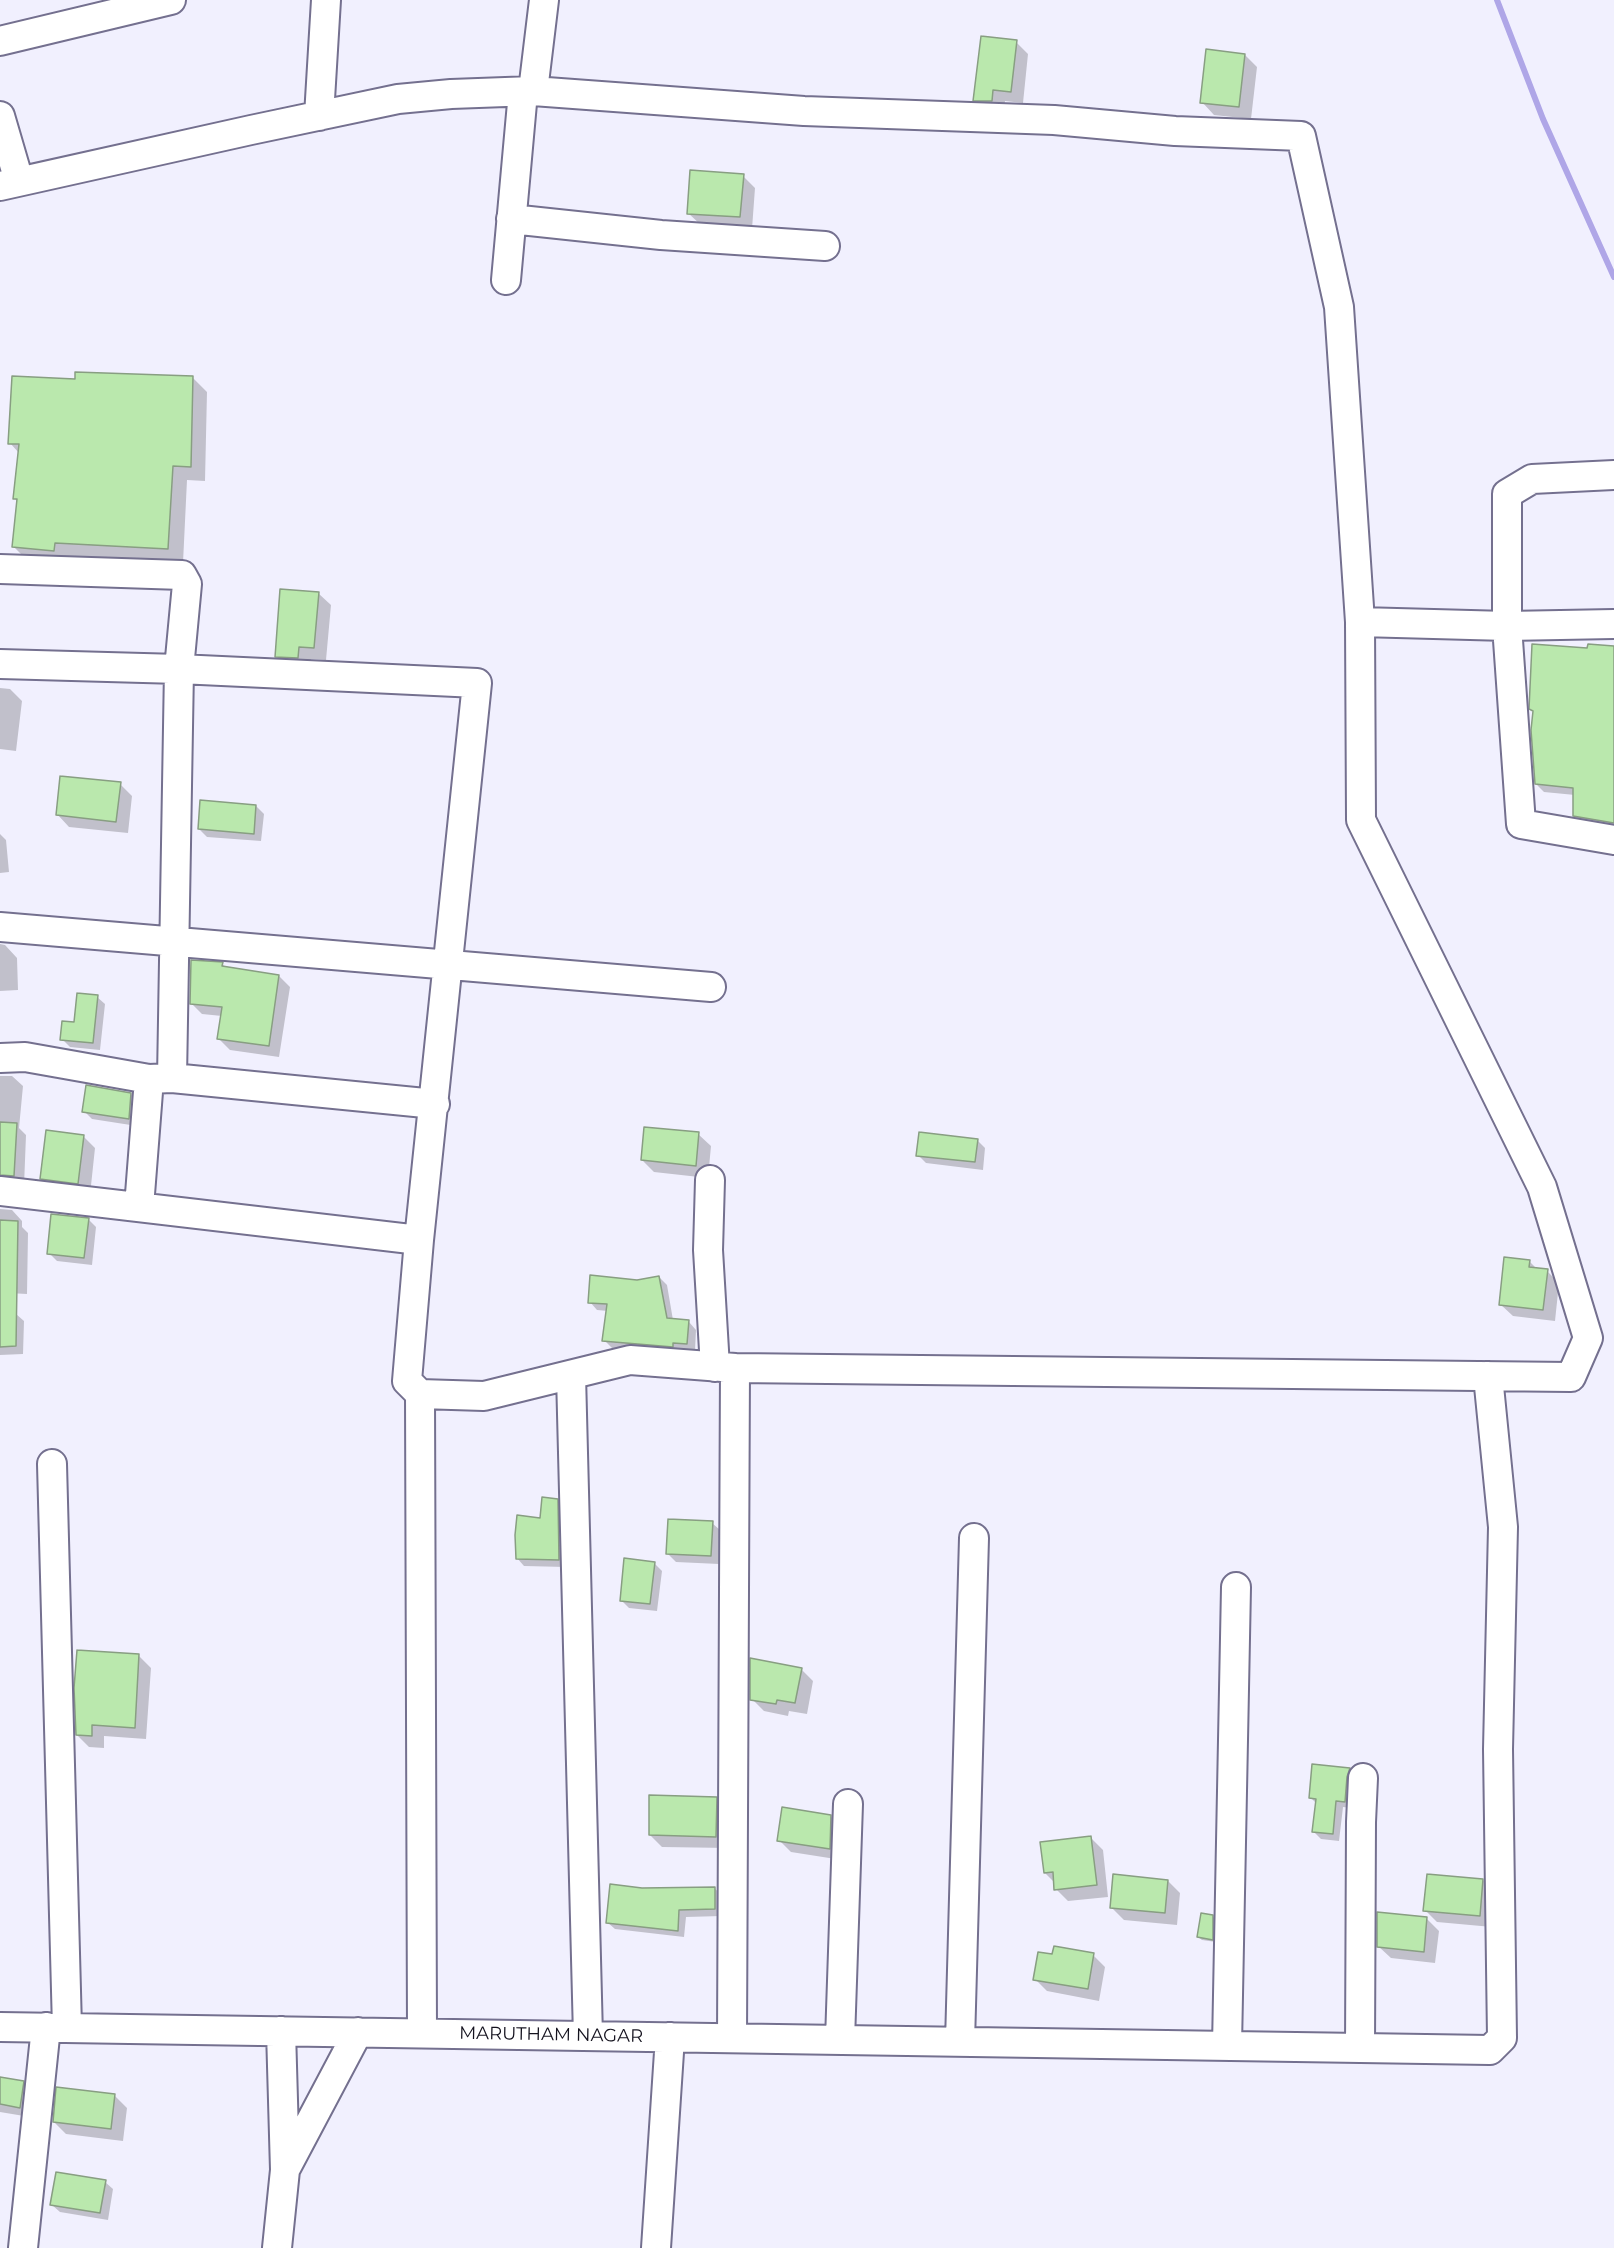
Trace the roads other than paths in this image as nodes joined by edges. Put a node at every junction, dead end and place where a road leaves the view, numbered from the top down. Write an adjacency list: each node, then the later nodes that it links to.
1 (171, 0): 4 (street)
2 (326, 0): 7 (street)
3 (544, 0): 5 (street)
4 (0, 41)
5 (528, 91): 7 (street); 9 (street); 14 (street)
6 (0, 116): 8 (street)
7 (319, 116): 8 (street)
8 (10, 184)
9 (511, 219): 10 (street); 11 (street)
10 (825, 246)
11 (506, 280)
12 (1614, 475): 16 (street)
13 (0, 570): 18 (street)
14 (1360, 622): 16 (street); 33 (street)
15 (1614, 624): 16 (street)
16 (1507, 626): 19 (street)
17 (0, 664): 18 (street)
18 (179, 669): 21 (street); 22 (street)
19 (1614, 840)
20 (0, 927): 21 (street)
21 (174, 943): 22 (street); 25 (street)
22 (447, 966): 23 (street); 26 (street)
23 (711, 987)
24 (0, 1058): 25 (street)
25 (161, 1078): 26 (street); 29 (street)
26 (435, 1104): 30 (street)
27 (710, 1180): 31 (street)
28 (0, 1191): 29 (street)
29 (139, 1207): 30 (street)
30 (419, 1240): 34 (street)
31 (725, 1367): 32 (street); 33 (street); 47 (street)
32 (571, 1375): 34 (street); 45 (street)
33 (1488, 1376): 51 (street, MARUTHAM NAGAR)
34 (420, 1394): 44 (street)
35 (52, 1464): 41 (street)
36 (974, 1538): 49 (street)
37 (1236, 1587): 50 (street)
38 (1363, 1778): 51 (street)
39 (848, 1804): 48 (street)
40 (0, 2027): 41 (street, MARUTHAM NAGAR)
41 (56, 2028): 42 (street, MARUTHAM NAGAR); 53 (street)
42 (282, 2031): 43 (street, MARUTHAM NAGAR); 52 (street)
43 (358, 2032): 44 (street, MARUTHAM NAGAR); 52 (street)
44 (422, 2033): 45 (street, MARUTHAM NAGAR)
45 (588, 2036): 46 (street, MARUTHAM NAGAR)
46 (670, 2037): 47 (street, MARUTHAM NAGAR); 55 (street)
47 (732, 2038): 48 (street, MARUTHAM NAGAR)
48 (840, 2040): 49 (street, MARUTHAM NAGAR)
49 (960, 2042): 50 (street, MARUTHAM NAGAR)
50 (1227, 2046): 51 (street, MARUTHAM NAGAR)
51 (1360, 2048)
52 (285, 2170): 54 (street)
53 (23, 2248)
54 (277, 2248)
55 (656, 2248)

